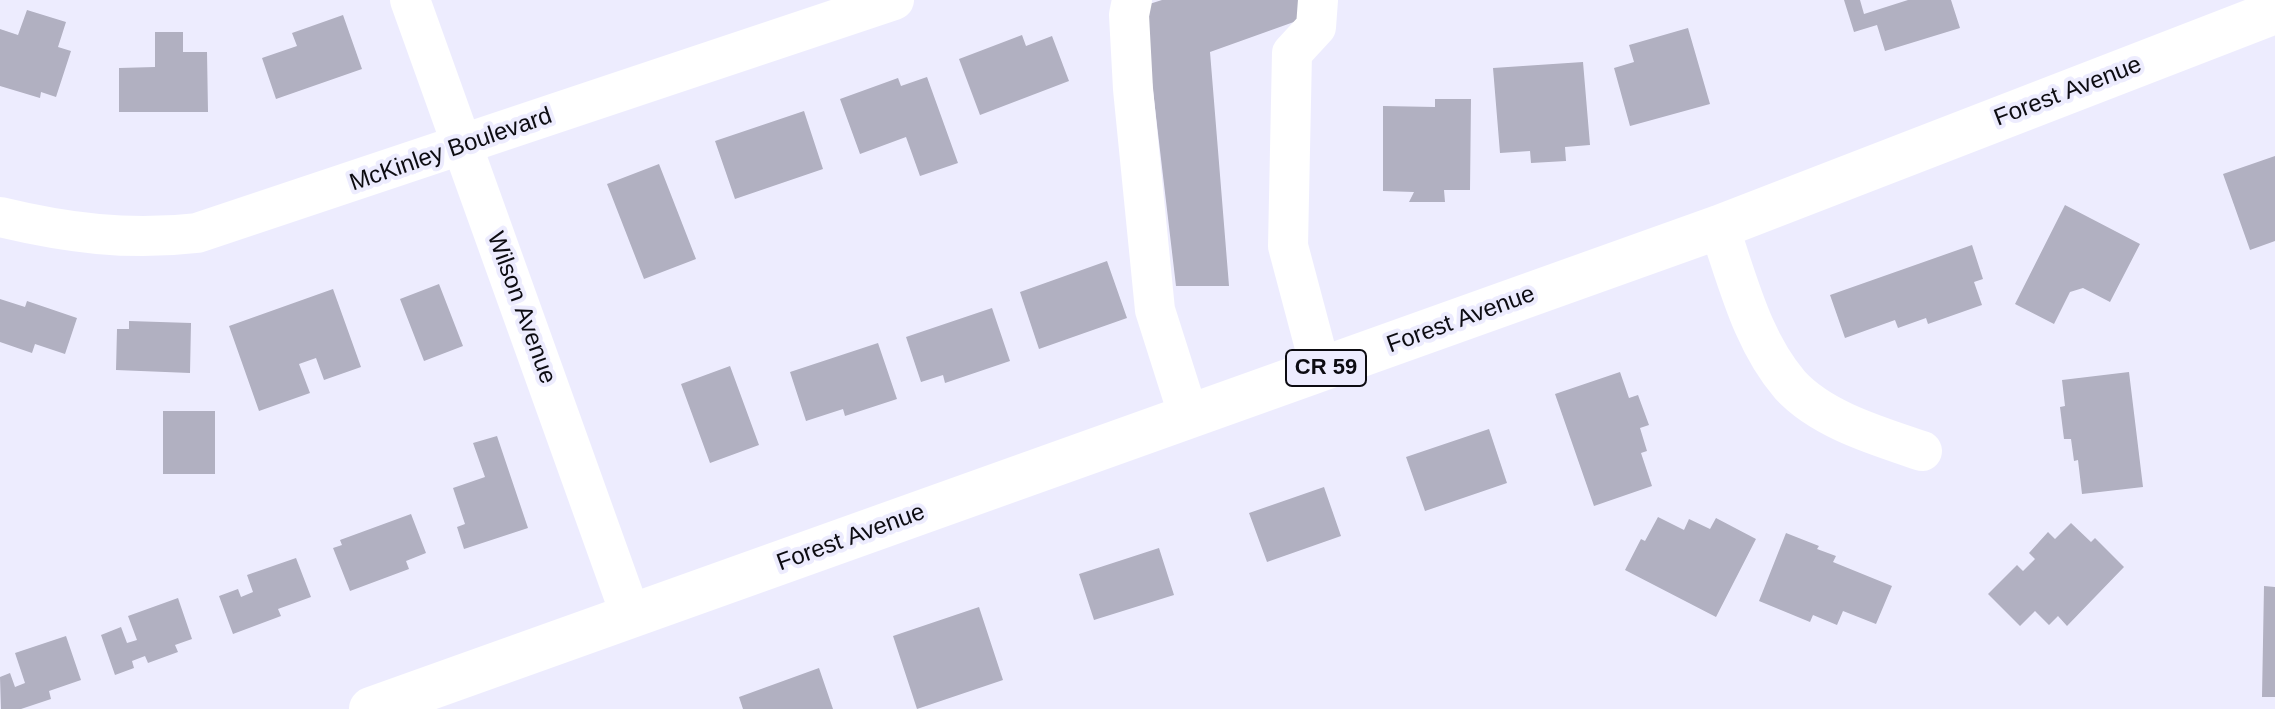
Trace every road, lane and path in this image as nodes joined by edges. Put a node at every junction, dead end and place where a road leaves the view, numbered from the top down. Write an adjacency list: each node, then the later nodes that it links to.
1 (410, 0): 6 (street, Wilson Avenue)
2 (894, 0): 6 (street, McKinley Boulevard)
3 (1132, 0): 10 (street)
4 (1318, 0): 9 (street)
5 (2275, 12): 8 (main road, Forest Avenue / CR 59)
6 (462, 145): 7 (street, McKinley Boulevard); 12 (street, Wilson Avenue)
7 (0, 217)
8 (1719, 227): 9 (main road, Forest Avenue / CR 59); 11 (street)
9 (1321, 370): 10 (main road, Forest Avenue / CR 59)
10 (1189, 417): 12 (main road, Forest Avenue / CR 59)
11 (1922, 451)
12 (631, 616): 13 (main road, Forest Avenue / CR 59)
13 (371, 709)

